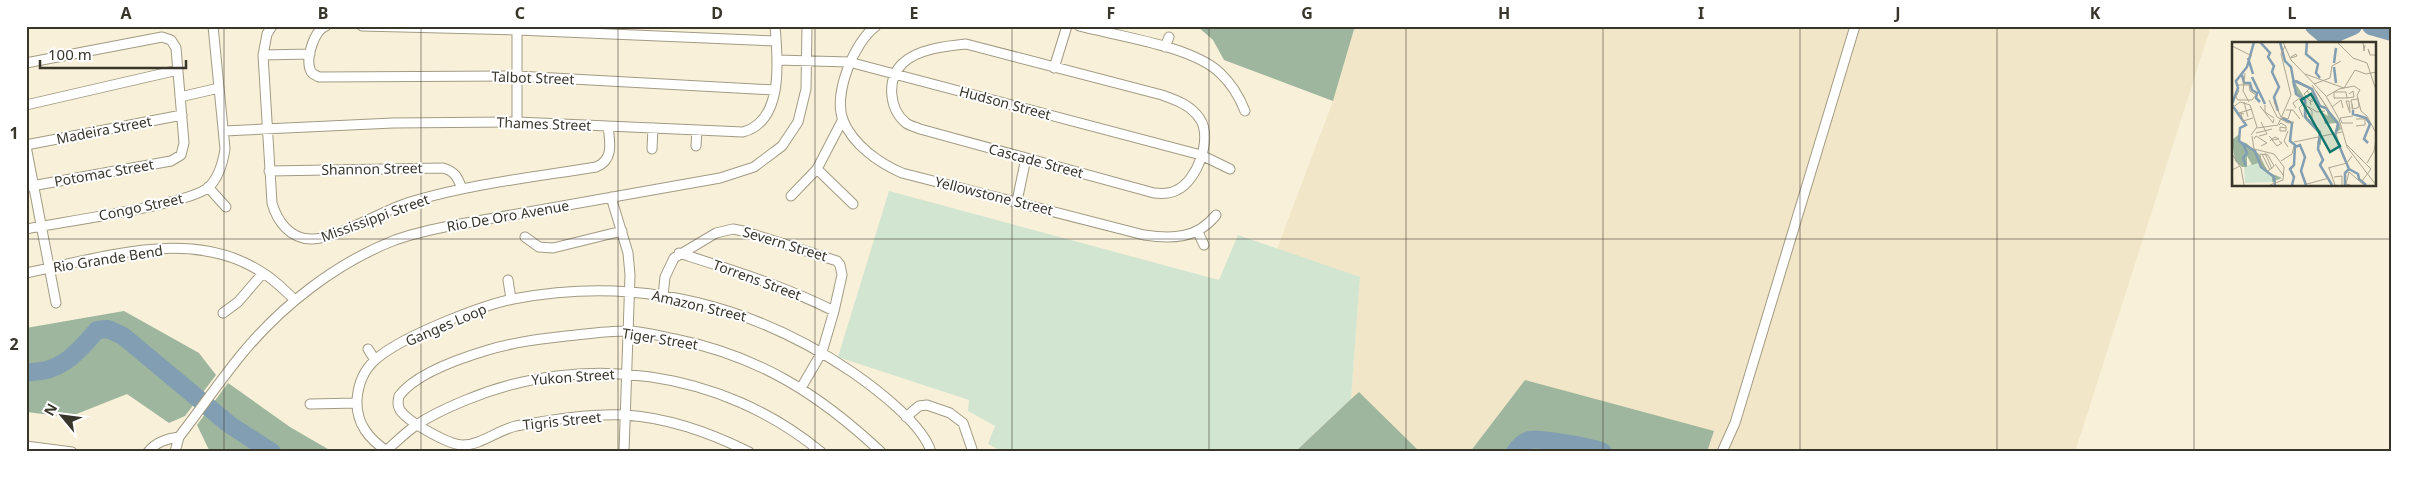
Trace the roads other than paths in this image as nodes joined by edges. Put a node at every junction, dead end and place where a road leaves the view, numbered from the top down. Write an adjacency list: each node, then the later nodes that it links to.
1 (214, 26): 25 (street)
2 (272, 26): 16 (street, Mississippi Street)
3 (326, 26): 15 (street)
4 (362, 26): 11 (street)
5 (775, 26): 13 (street, Thames Street)
6 (807, 26): 18 (street, Rio De Oro Avenue)
7 (1067, 26): 21 (street)
8 (1079, 26): 14 (street)
9 (1855, 26): 96 (street)
10 (871, 28): 19 (street)
11 (517, 30): 13 (street); 24 (street)
12 (1168, 37): 14 (street)
13 (776, 41): 17 (street, Thames Street)
14 (1165, 47): 29 (street)
15 (310, 54): 16 (street); 24 (street, Talbot Street)
16 (263, 55): 34 (street, Mississippi Street)
17 (776, 60): 18 (street, Hudson Street); 26 (street, Thames Street)
18 (807, 62): 19 (street, Hudson Street); 50 (street, Rio De Oro Avenue)
19 (849, 62): 23 (street, Hudson Street); 31 (street)
20 (26, 63): 22 (street)
21 (1054, 68): 23 (street, Cascade Street); 41 (street, Cascade Street)
22 (178, 70): 27 (street); 28 (street)
23 (895, 74): 41 (street, Hudson Street); 42 (street, Cascade Street)
24 (517, 76): 26 (street, Talbot Street); 32 (street)
25 (219, 88): 27 (street); 36 (street)
26 (774, 90): 37 (street, Thames Street)
27 (180, 97): 30 (street)
28 (26, 105)
29 (1245, 111)
30 (182, 115): 38 (street, Madeira Street); 46 (street, Potomac Street)
31 (843, 120): 43 (street); 51 (street, Yellowstone Street)
32 (517, 122): 33 (street, Thames Street); 34 (street, Thames Street)
33 (608, 126): 35 (street, Thames Street); 48 (street, Mississippi Street)
34 (266, 128): 36 (street, Thames Street); 45 (street, Mississippi Street)
35 (653, 128): 37 (street, Thames Street); 40 (street)
36 (224, 130): 47 (street)
37 (697, 130): 39 (street)
38 (26, 146): 46 (street)
39 (696, 146)
40 (652, 149)
41 (1201, 155): 42 (street, Cascade Street); 44 (street, Hudson Street)
42 (1026, 158): 51 (street)
43 (817, 169): 49 (street); 52 (street)
44 (1230, 169)
45 (269, 171): 48 (street, Shannon Street); 48 (street, Mississippi Street)
46 (30, 186): 55 (street)
47 (208, 187): 53 (street); 55 (street, Congo Street)
48 (462, 189)
49 (791, 196)
50 (611, 197): 57 (street); 68 (street, Rio De Oro Avenue)
51 (1017, 201): 58 (street, Yellowstone Street)
52 (853, 204)
53 (226, 207)
54 (1216, 215): 58 (street)
55 (42, 226): 56 (street, Congo Street); 62 (street)
56 (26, 229)
57 (622, 231): 59 (street); 66 (street)
58 (1198, 232): 60 (street)
59 (526, 237)
60 (1204, 245)
61 (679, 253): 67 (street, Severn Street); 71 (street, Torrens Street); 71 (street, Severn Street)
62 (50, 268): 63 (street, Rio Grande Bend); 64 (street, Rio Grande Bend); 70 (street)
63 (26, 273)
64 (264, 273): 68 (street, Rio Grande Bend); 72 (street)
65 (508, 280): 69 (street)
66 (629, 292): 67 (street, Amazon Street); 69 (street, Ganges Loop); 73 (street)
67 (663, 296): 75 (street, Amazon Street)
68 (295, 300): 84 (street, Rio De Oro Avenue)
69 (512, 300): 76 (street, Ganges Loop)
70 (56, 303)
71 (834, 310): 75 (street, Severn Street)
72 (223, 313)
73 (628, 331): 77 (street); 78 (street, Tiger Street); 83 (street, Tiger Street)
74 (368, 349): 76 (street)
75 (822, 352): 78 (street, Severn Street); 82 (street, Amazon Street)
76 (375, 360): 79 (street, Ganges Loop)
77 (627, 373): 81 (street); 83 (street, Yukon Street); 92 (street, Yukon Street)
78 (801, 388): 93 (street, Tiger Street)
79 (357, 403): 80 (street); 86 (street, Ganges Loop)
80 (310, 404)
81 (626, 415): 83 (street, Tigris Street); 90 (street); 91 (street, Tigris Street)
82 (906, 417): 94 (street, Amazon Street); 95 (street)
83 (417, 424): 86 (street, Yukon Street)
84 (179, 437): 88 (street); 89 (street, Rio De Oro Avenue)
85 (26, 446): 87 (street)
86 (387, 451)
87 (72, 452)
88 (148, 452)
89 (175, 452)
90 (624, 452)
91 (749, 452)
92 (821, 452)
93 (881, 452)
94 (931, 452)
95 (973, 452)
96 (1722, 452)

